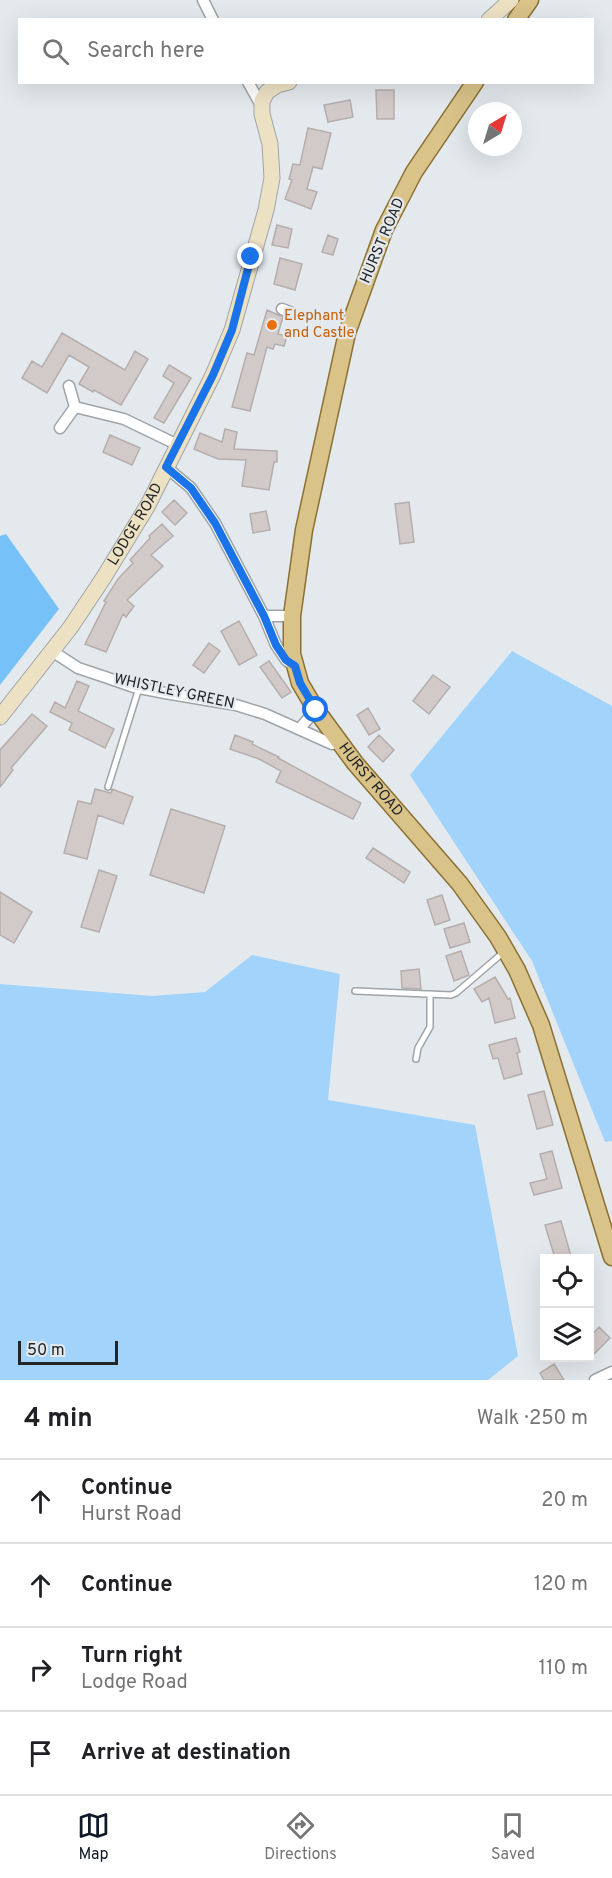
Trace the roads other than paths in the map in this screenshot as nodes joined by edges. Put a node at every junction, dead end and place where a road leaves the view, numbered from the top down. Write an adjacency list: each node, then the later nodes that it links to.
1 (203, 0): 4 (street)
2 (511, 0): 5 (main road)
3 (530, 0): 6 (main road)
4 (212, 18)
5 (491, 18)
6 (517, 18)
7 (249, 84): 10 (street)
8 (279, 84): 10 (main road)
9 (474, 84): 17 (main road, HURST ROAD)
10 (262, 107): 14 (main road, LODGE ROAD)
11 (69, 386): 12 (street)
12 (75, 407): 13 (street); 14 (street)
13 (60, 428)
14 (178, 445): 15 (main road, LODGE ROAD)
15 (166, 467): 16 (street); 18 (main road, LODGE ROAD)
16 (264, 616): 17 (street); 19 (street)
17 (292, 616): 19 (main road, HURST ROAD)
18 (52, 651): 20 (street, WHISTLEY GREEN); 22 (main road, LODGE ROAD)
19 (295, 666): 21 (main road, HURST ROAD)
20 (139, 688): 23 (street, WHISTLEY GREEN); 25 (lane)
21 (316, 710): 23 (street); 24 (main road, HURST ROAD)
22 (0, 717)
23 (300, 728): 24 (street, WHISTLEY GREEN)
24 (340, 743): 26 (main road, HURST ROAD)
25 (108, 787)
26 (506, 950): 28 (lane); 30 (main road, HURST ROAD)
27 (355, 991): 28 (lane)
28 (430, 994): 29 (lane)
29 (416, 1059)
30 (612, 1257)
31 (612, 1372): 32 (street)
32 (595, 1380)

